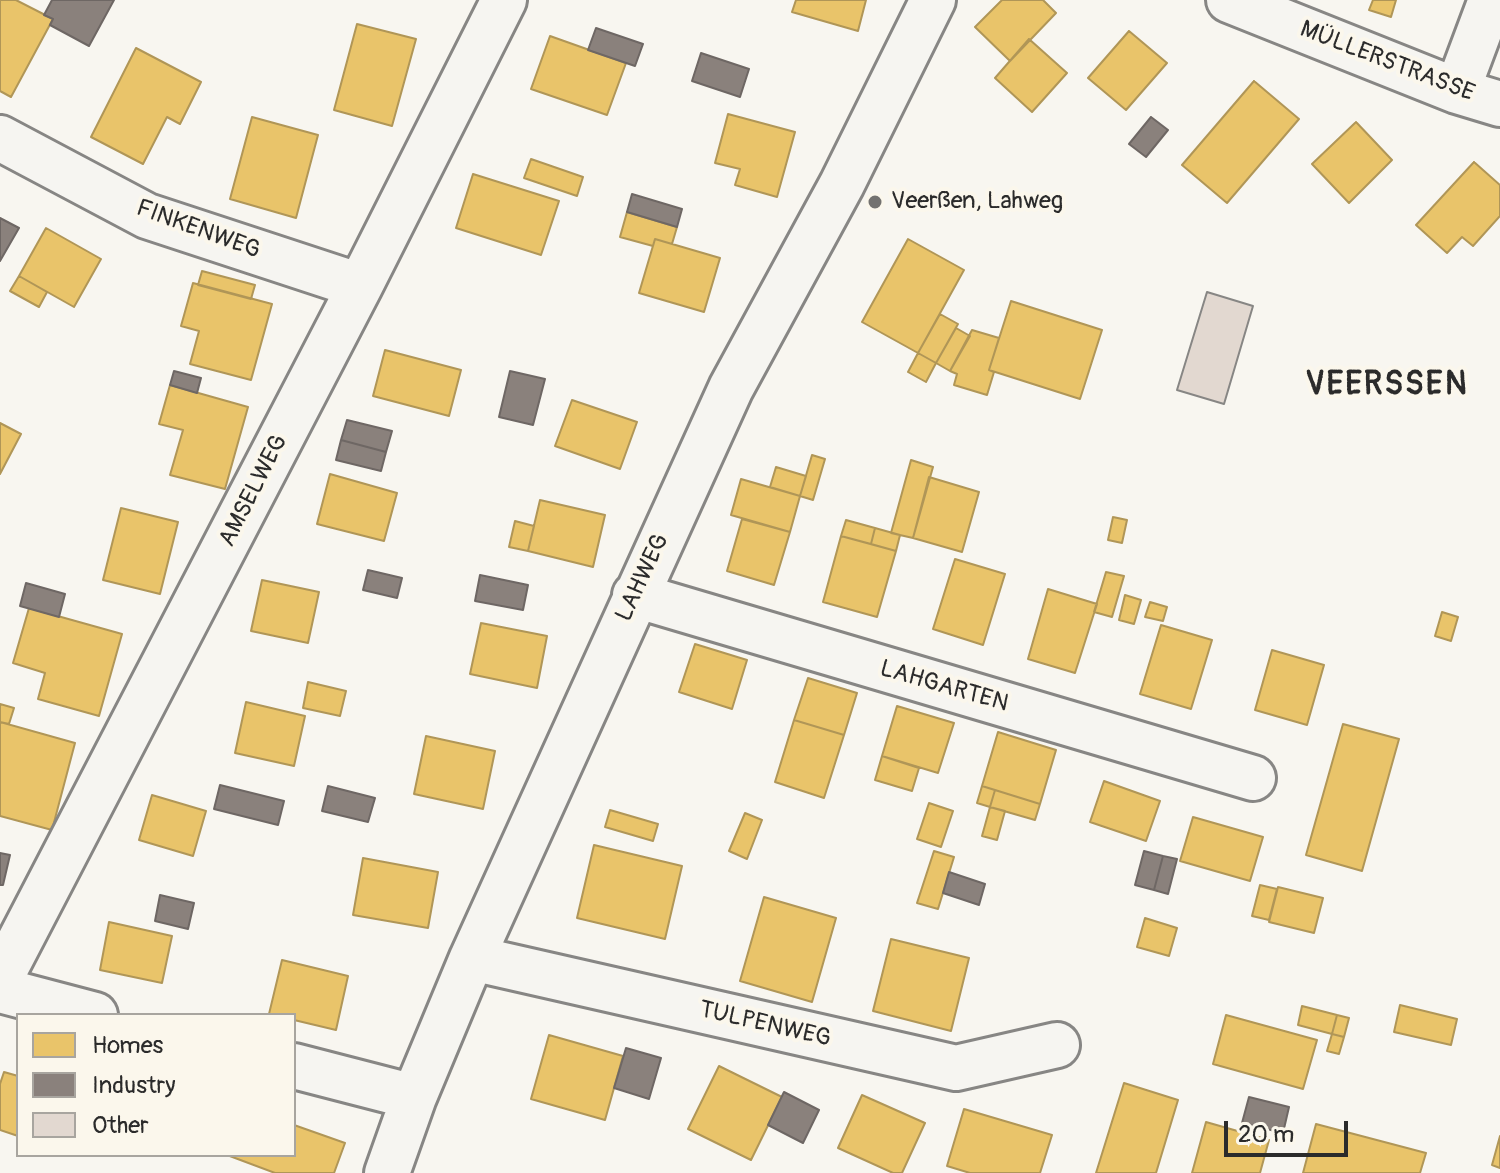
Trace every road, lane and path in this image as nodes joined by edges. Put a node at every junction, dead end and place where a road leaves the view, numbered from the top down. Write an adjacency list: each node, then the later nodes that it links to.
1 (504, 0): 8 (street, AMSELWEG)
2 (933, 0): 9 (street, LAHWEG)
3 (1229, 0): 5 (street, MÜLLERSTRASSE)
4 (1491, 0): 5 (street)
5 (1457, 91): 6 (street, MÜLLERSTRASSE)
6 (1500, 104)
7 (0, 138): 8 (street, FINKENWEG)
8 (360, 286): 12 (street, AMSELWEG)
9 (635, 595): 10 (street, LAHGARTEN); 11 (street, LAHWEG)
10 (1253, 778)
11 (472, 958): 15 (street, TULPENWEG); 17 (street, LAHWEG)
12 (0, 979)
13 (0, 990): 14 (street)
14 (87, 1013)
15 (1057, 1045)
16 (296, 1067): 17 (street)
17 (414, 1097): 18 (street, LAHWEG)
18 (387, 1173)

